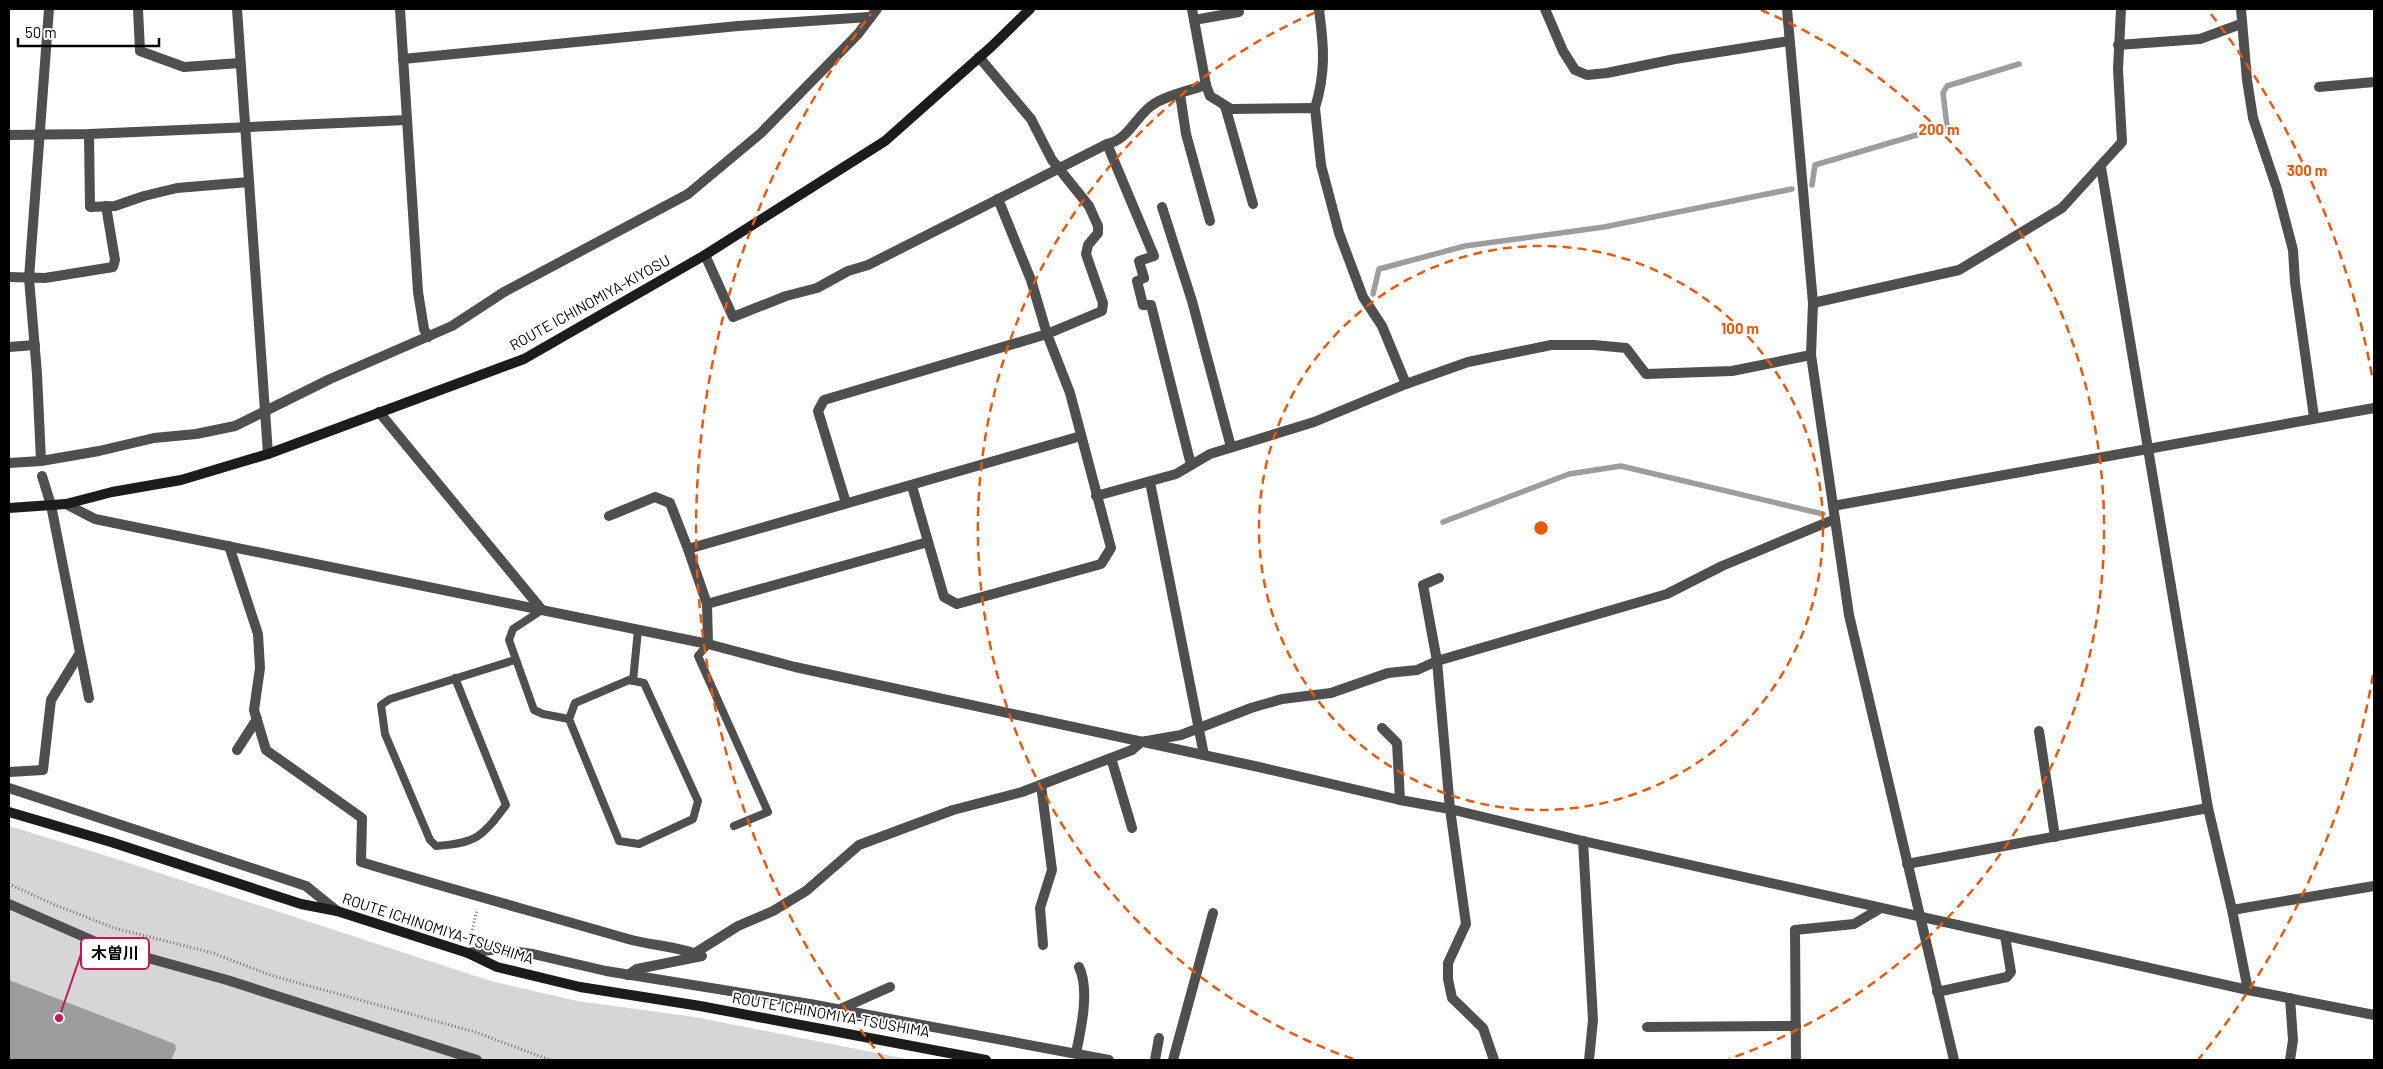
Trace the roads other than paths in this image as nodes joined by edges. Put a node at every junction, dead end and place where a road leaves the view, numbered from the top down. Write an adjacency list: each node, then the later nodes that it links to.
1 (49, 9): 32 (street)
2 (138, 9): 21 (street)
3 (237, 9): 21 (street)
4 (400, 9): 20 (street)
5 (877, 9): 14 (street)
6 (1030, 9): 19 (main road, ROUTE ICHINOMIYA-KIYOSU)
7 (1192, 9): 15 (street)
8 (1320, 9): 27 (street)
9 (1545, 9): 17 (street)
10 (1787, 9): 17 (street)
11 (2121, 9): 18 (street)
12 (2241, 9): 16 (street)
13 (1238, 12): 15 (street)
14 (869, 17): 20 (street); 47 (street)
15 (1194, 20): 23 (street)
16 (2241, 24): 18 (street); 55 (street)
17 (1789, 41): 45 (street)
18 (2118, 45): 34 (street)
19 (979, 57): 35 (street); 42 (main road, ROUTE ICHINOMIYA-KIYOSU)
20 (403, 59): 28 (street)
21 (240, 63): 29 (street)
22 (2374, 82): 24 (street)
23 (1206, 85): 25 (street); 26 (street)
24 (2319, 87)
25 (1180, 94): 33 (street); 41 (street)
26 (1225, 106): 27 (street); 38 (street)
27 (1314, 108): 51 (street)
28 (407, 120): 29 (street); 47 (street)
29 (245, 126): 30 (street); 36 (street)
30 (89, 134): 32 (street); 39 (street)
31 (9, 135): 32 (street)
32 (39, 136): 44 (street)
33 (1107, 144): 35 (street); 62 (street)
34 (2101, 167): 45 (street); 58 (street)
35 (1059, 170): 37 (street); 46 (street)
36 (249, 182): 39 (street); 53 (street)
37 (998, 199): 42 (street); 46 (street)
38 (1253, 204)
39 (106, 206): 44 (street)
40 (1162, 207): 57 (street)
41 (1210, 221)
42 (705, 255): 54 (main road, ROUTE ICHINOMIYA-KIYOSU)
43 (9, 277): 44 (street)
44 (28, 278): 48 (street)
45 (1813, 303): 50 (street)
46 (1047, 334): 56 (street); 67 (street)
47 (428, 337): 53 (street)
48 (35, 345): 49 (street); 60 (street)
49 (9, 347)
50 (1812, 355): 51 (street); 70 (street)
51 (1406, 384): 57 (street)
52 (2374, 408): 55 (street)
53 (264, 412): 59 (street); 60 (street)
54 (379, 412): 59 (main road, ROUTE ICHINOMIYA-KIYOSU); 79 (street)
55 (2314, 418): 58 (street)
56 (1081, 436): 65 (street); 66 (street)
57 (1231, 447): 62 (street)
58 (2148, 447): 70 (street); 101 (street)
59 (268, 454): 68 (main road, ROUTE ICHINOMIYA-KIYOSU)
60 (41, 460): 61 (street)
61 (9, 463)
62 (1191, 465): 64 (street)
63 (42, 476): 69 (street)
64 (1150, 482): 66 (street); 90 (street)
65 (912, 486): 67 (street); 74 (street)
66 (1096, 496): 74 (street)
67 (846, 503): 76 (street)
68 (66, 504): 69 (main road, ROUTE ICHINOMIYA-KIYOSU); 75 (street)
69 (51, 505): 71 (main road, ROUTE ICHINOMIYA-KIYOSU); 82 (street)
70 (1833, 506): 73 (street)
71 (9, 508)
72 (609, 516): 76 (street)
73 (1835, 519): 84 (street); 108 (street)
74 (928, 542): 78 (street)
75 (229, 546): 79 (street); 88 (street)
76 (688, 549): 78 (street)
77 (1439, 578): 84 (street)
78 (708, 604): 81 (street)
79 (542, 610): 80 (street); 83 (lane)
80 (638, 630): 81 (street); 86 (lane)
81 (708, 644): 93 (street); 104 (lane)
82 (80, 653): 87 (street); 97 (street)
83 (515, 660): 85 (lane); 89 (lane)
84 (1437, 661): 90 (street); 102 (street)
85 (455, 678): 85 (lane)
86 (633, 681): 89 (lane); 89 (lane)
87 (89, 698)
88 (257, 719): 94 (street); 119 (street)
89 (569, 719)
90 (1198, 728): 93 (street); 95 (street)
91 (1382, 728): 100 (street)
92 (2039, 731): 106 (street)
93 (1141, 742): 95 (street); 96 (street)
94 (237, 750)
95 (1204, 755): 100 (street)
96 (1112, 758): 98 (street); 105 (street)
97 (9, 772)
98 (1041, 785): 117 (street); 119 (street)
99 (9, 788): 113 (street)
100 (1400, 800): 102 (street)
101 (2208, 808): 106 (street); 112 (street)
102 (1450, 809): 107 (street); 137 (street)
103 (9, 812): 113 (main road, ROUTE ICHINOMIYA-TSUSHIMA)
104 (734, 826)
105 (1132, 828)
106 (2055, 836): 108 (street)
107 (1583, 841): 111 (street); 138 (street)
108 (1907, 864): 115 (street)
109 (2374, 886): 112 (street)
110 (9, 904): 132 (street)
111 (1880, 908): 115 (street); 128 (street)
112 (2232, 910): 123 (street)
113 (337, 911): 118 (main road, ROUTE ICHINOMIYA-TSUSHIMA)
114 (1213, 913): 136 (street)
115 (1918, 916): 116 (street); 124 (street)
116 (2005, 936): 123 (street); 124 (street)
117 (1043, 945)
118 (468, 953): 121 (street); 133 (main road, ROUTE ICHINOMIYA-TSUSHIMA)
119 (695, 953): 121 (street)
120 (1079, 967): 131 (street)
121 (628, 975): 126 (street)
122 (890, 987): 126 (street)
123 (2248, 990): 125 (street)
124 (1937, 992): 140 (street)
125 (2290, 998): 127 (street); 141 (street)
126 (838, 1010): 131 (street)
127 (2374, 1015)
128 (1796, 1026): 129 (street); 139 (street)
129 (1647, 1028)
130 (1159, 1038): 135 (street)
131 (1076, 1053): 134 (street)
132 (477, 1060)
133 (986, 1060)
134 (1110, 1060)
135 (1155, 1060)
136 (1173, 1060)
137 (1494, 1060)
138 (1589, 1060)
139 (1796, 1060)
140 (1954, 1060)
141 (2290, 1060)

